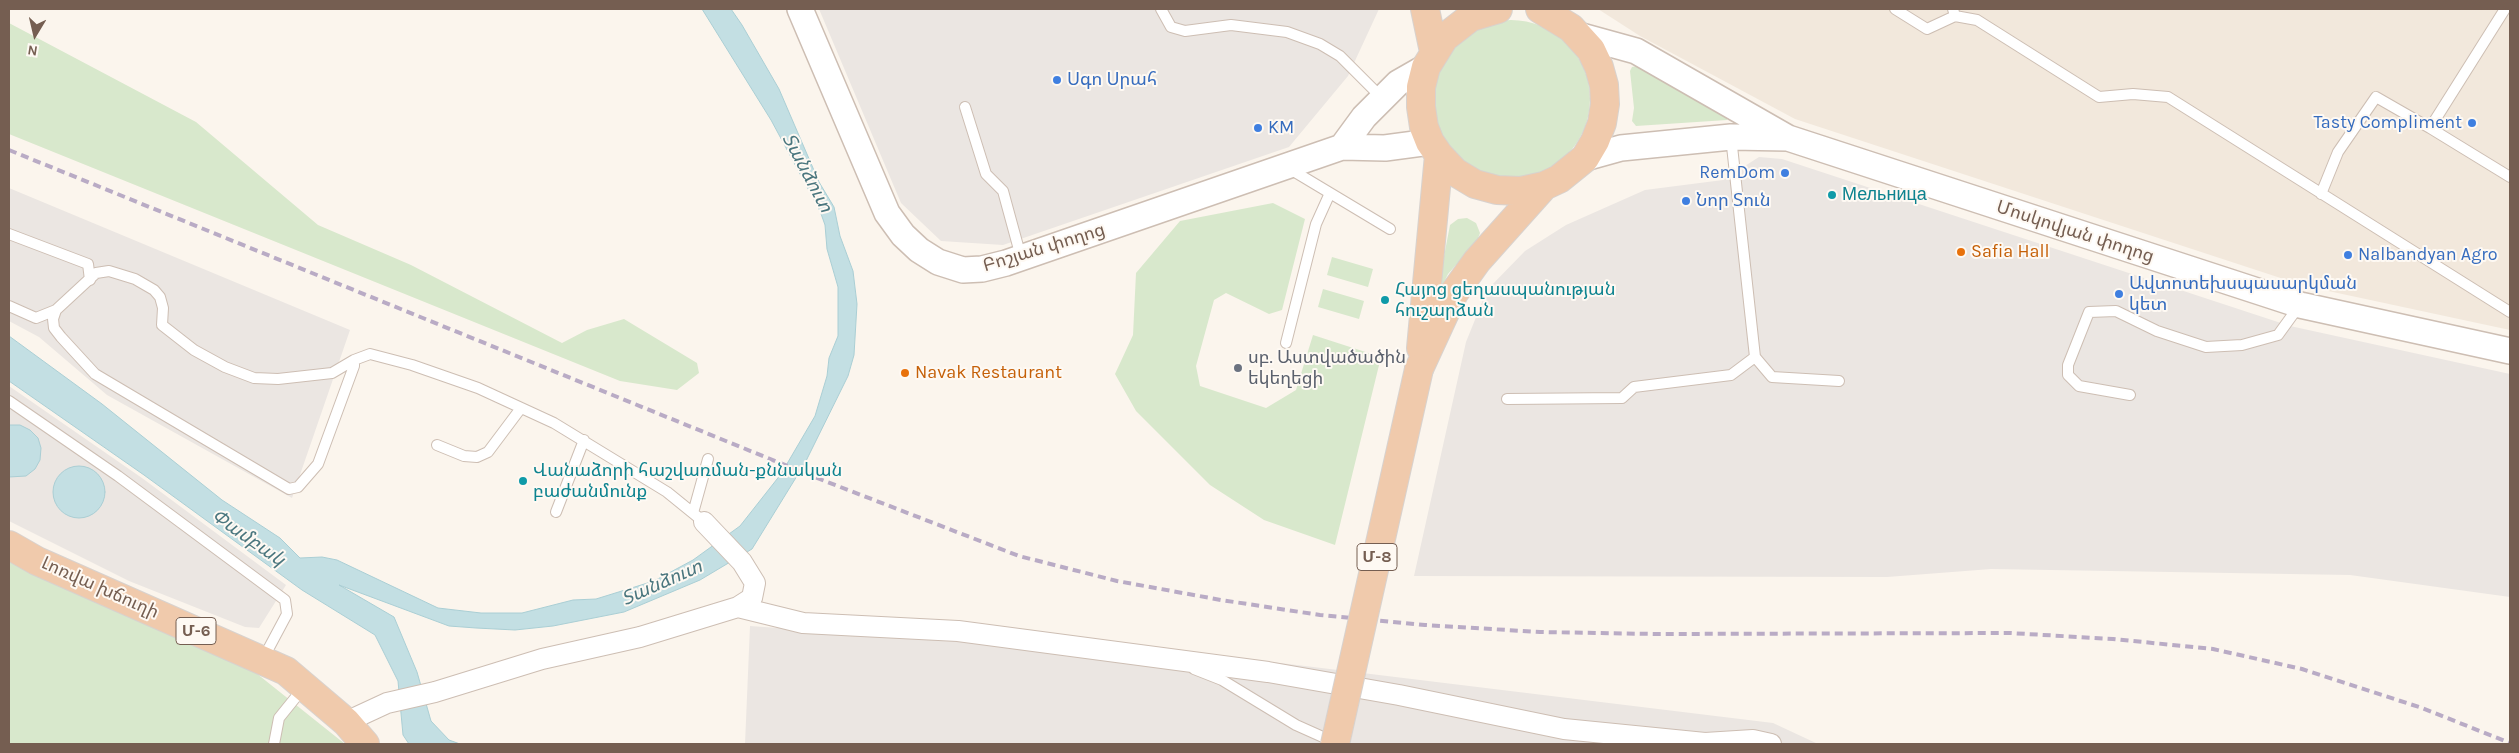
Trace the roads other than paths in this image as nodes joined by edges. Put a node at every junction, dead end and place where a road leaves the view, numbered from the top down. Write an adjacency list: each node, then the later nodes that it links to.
1 (800, 9): 26 (street, Բոշյան փողոց)
2 (1162, 9): 11 (lane)
3 (1425, 9): 10 (highway)
4 (1498, 9): 10 (highway)
5 (1895, 9): 8 (lane)
6 (2505, 9): 13 (lane)
7 (1537, 10): 9 (highway)
8 (1954, 12): 23 (lane)
9 (1578, 34): 15 (street, Մոսկովյան փողոց); 18 (highway)
10 (1430, 59): 11 (street); 17 (highway)
11 (1382, 99): 16 (street)
12 (965, 107): 26 (lane)
13 (2430, 128): 20 (lane); 23 (lane)
14 (1731, 137): 15 (street, Մոսկովյան փողոց); 18 (street, Մոսկովյան փողոց); 34 (lane)
15 (1788, 138): 28 (street, Մոսկովյան փողոց)
16 (1342, 147): 17 (street, Բոշյան փողոց); 19 (street, Բոշյան փողոց)
17 (1435, 148): 21 (highway); 36 (highway, Մ-8)
18 (1585, 158): 21 (highway)
19 (1286, 166): 22 (lane); 26 (street, Բոշյան փողոց)
20 (2510, 177)
21 (1544, 186): 36 (highway, Մ-8)
22 (1330, 193): 24 (lane); 32 (lane)
23 (2321, 194): 31 (lane)
24 (1390, 229)
25 (9, 234): 27 (lane)
26 (1021, 258)
27 (90, 280): 30 (lane); 35 (lane)
28 (2300, 305): 33 (street, Մոսկովյան փողոց); 38 (lane)
29 (9, 306): 30 (lane)
30 (56, 310): 35 (lane)
31 (2510, 312)
32 (1286, 343)
33 (2510, 351)
34 (1755, 356): 37 (lane); 39 (lane)
35 (354, 360): 41 (lane)
36 (1418, 369): 55 (highway, Մ-8, bridge)
37 (1839, 381)
38 (2130, 395)
39 (1507, 399)
40 (9, 401): 49 (lane)
41 (521, 408): 42 (lane); 43 (lane)
42 (584, 440): 45 (lane); 46 (lane)
43 (437, 445)
44 (708, 459): 46 (lane)
45 (556, 512)
46 (699, 518): 48 (street)
47 (9, 545): 49 (highway, Լոռվա խճուղի / Մ-6)
48 (738, 607): 50 (street); 52 (street)
49 (262, 660): 51 (highway, Լոռվա խճուղի / Մ-6)
50 (1176, 661): 56 (lane); 57 (street)
51 (305, 686): 52 (highway, Լոռվա խճուղի / Մ-6); 53 (lane)
52 (346, 722): 54 (highway, Լոռվա խճուղի / Մ-6)
53 (274, 744)
54 (365, 744)
55 (1335, 744)
56 (1339, 744)
57 (1771, 744)

